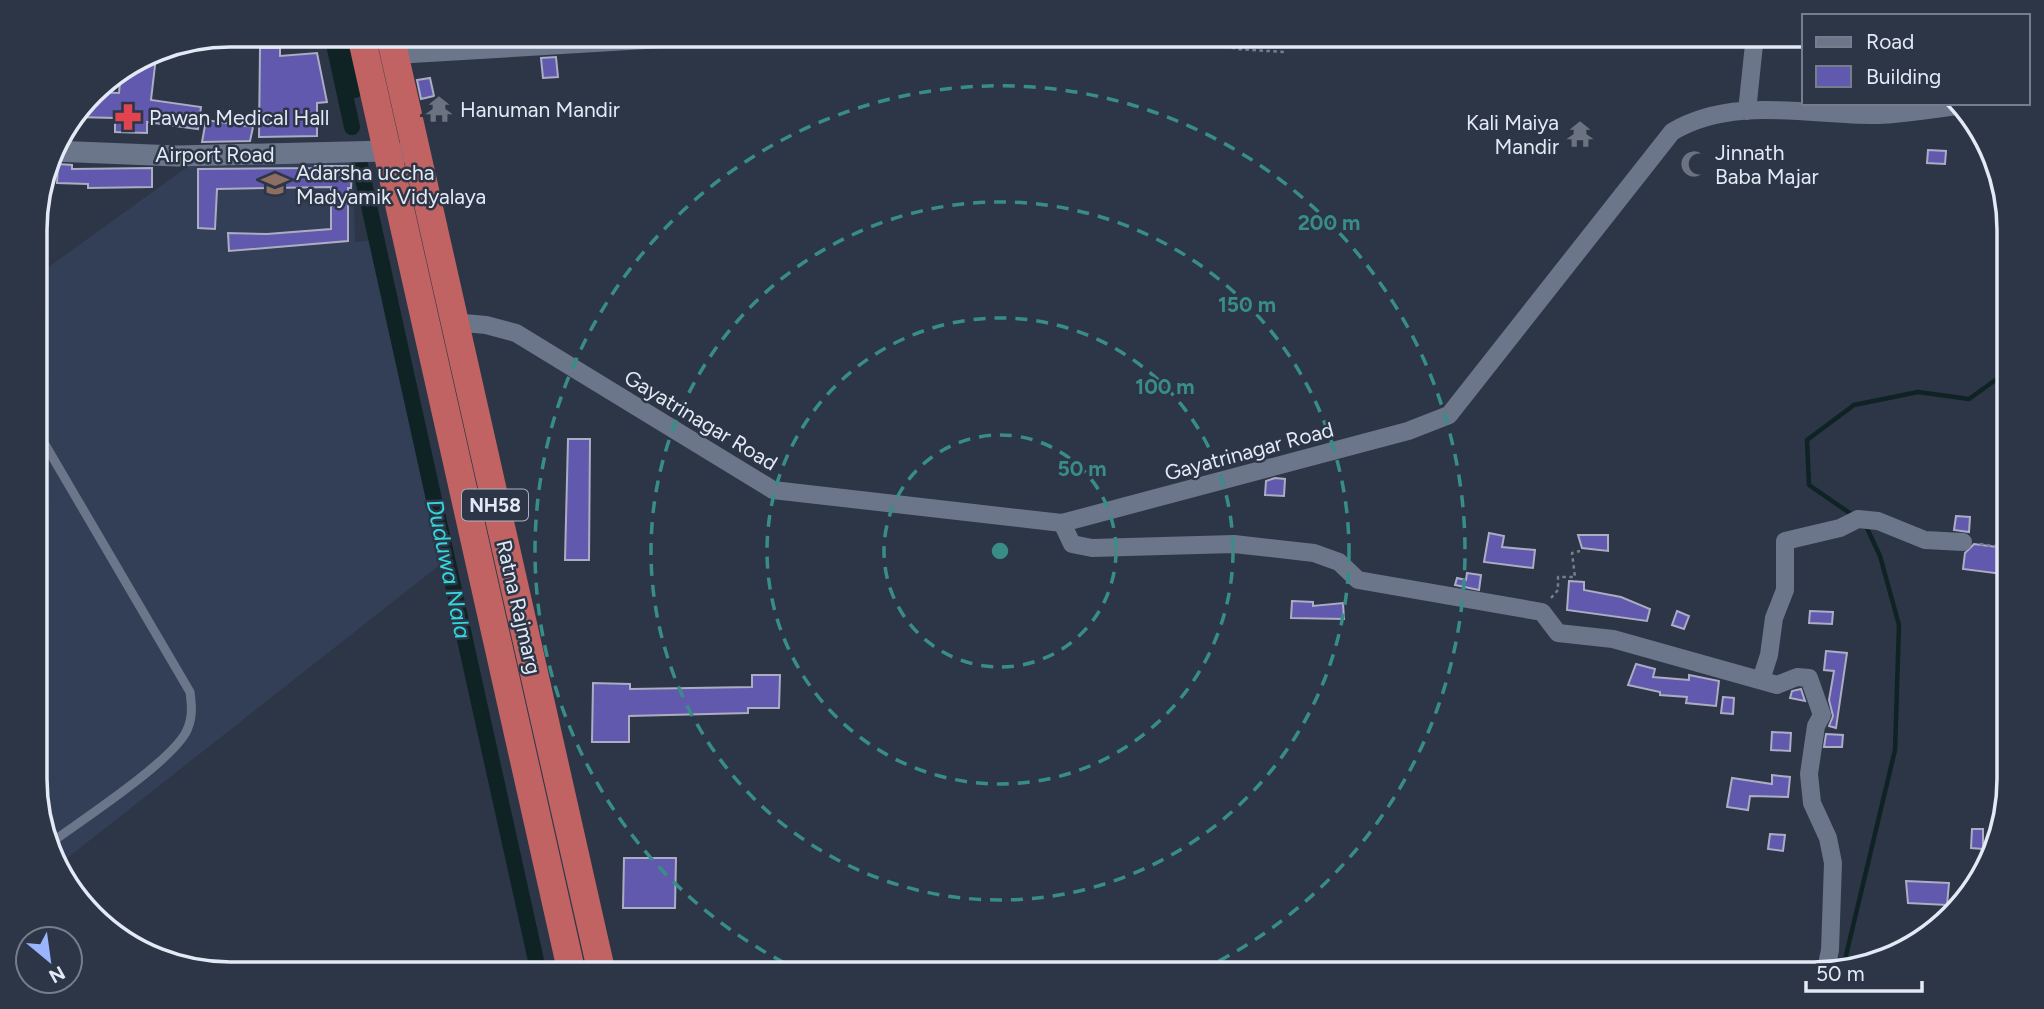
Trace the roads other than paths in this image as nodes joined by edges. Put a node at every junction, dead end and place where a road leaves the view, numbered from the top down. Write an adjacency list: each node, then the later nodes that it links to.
1 (364, 47): 6 (highway, Ratna Rajmarg / NH58)
2 (393, 47): 8 (highway, Ratna Rajmarg / NH58)
3 (1754, 47): 5 (street)
4 (1948, 107): 5 (street, Gayatrinagar Road)
5 (1747, 111): 11 (street, Gayatrinagar Road)
6 (387, 151): 7 (street, Airport Road); 8 (street, Airport Road); 16 (highway, Ratna Rajmarg / NH58)
7 (65, 152)
8 (418, 158): 9 (highway, Ratna Rajmarg / NH58)
9 (453, 322): 11 (street, Gayatrinagar Road); 17 (highway, Ratna Rajmarg / NH58)
10 (48, 449): 14 (lane)
11 (1062, 523): 13 (street)
12 (1963, 542): 13 (street)
13 (1761, 680): 15 (street)
14 (57, 838)
15 (1828, 961)
16 (569, 962)
17 (599, 962)

